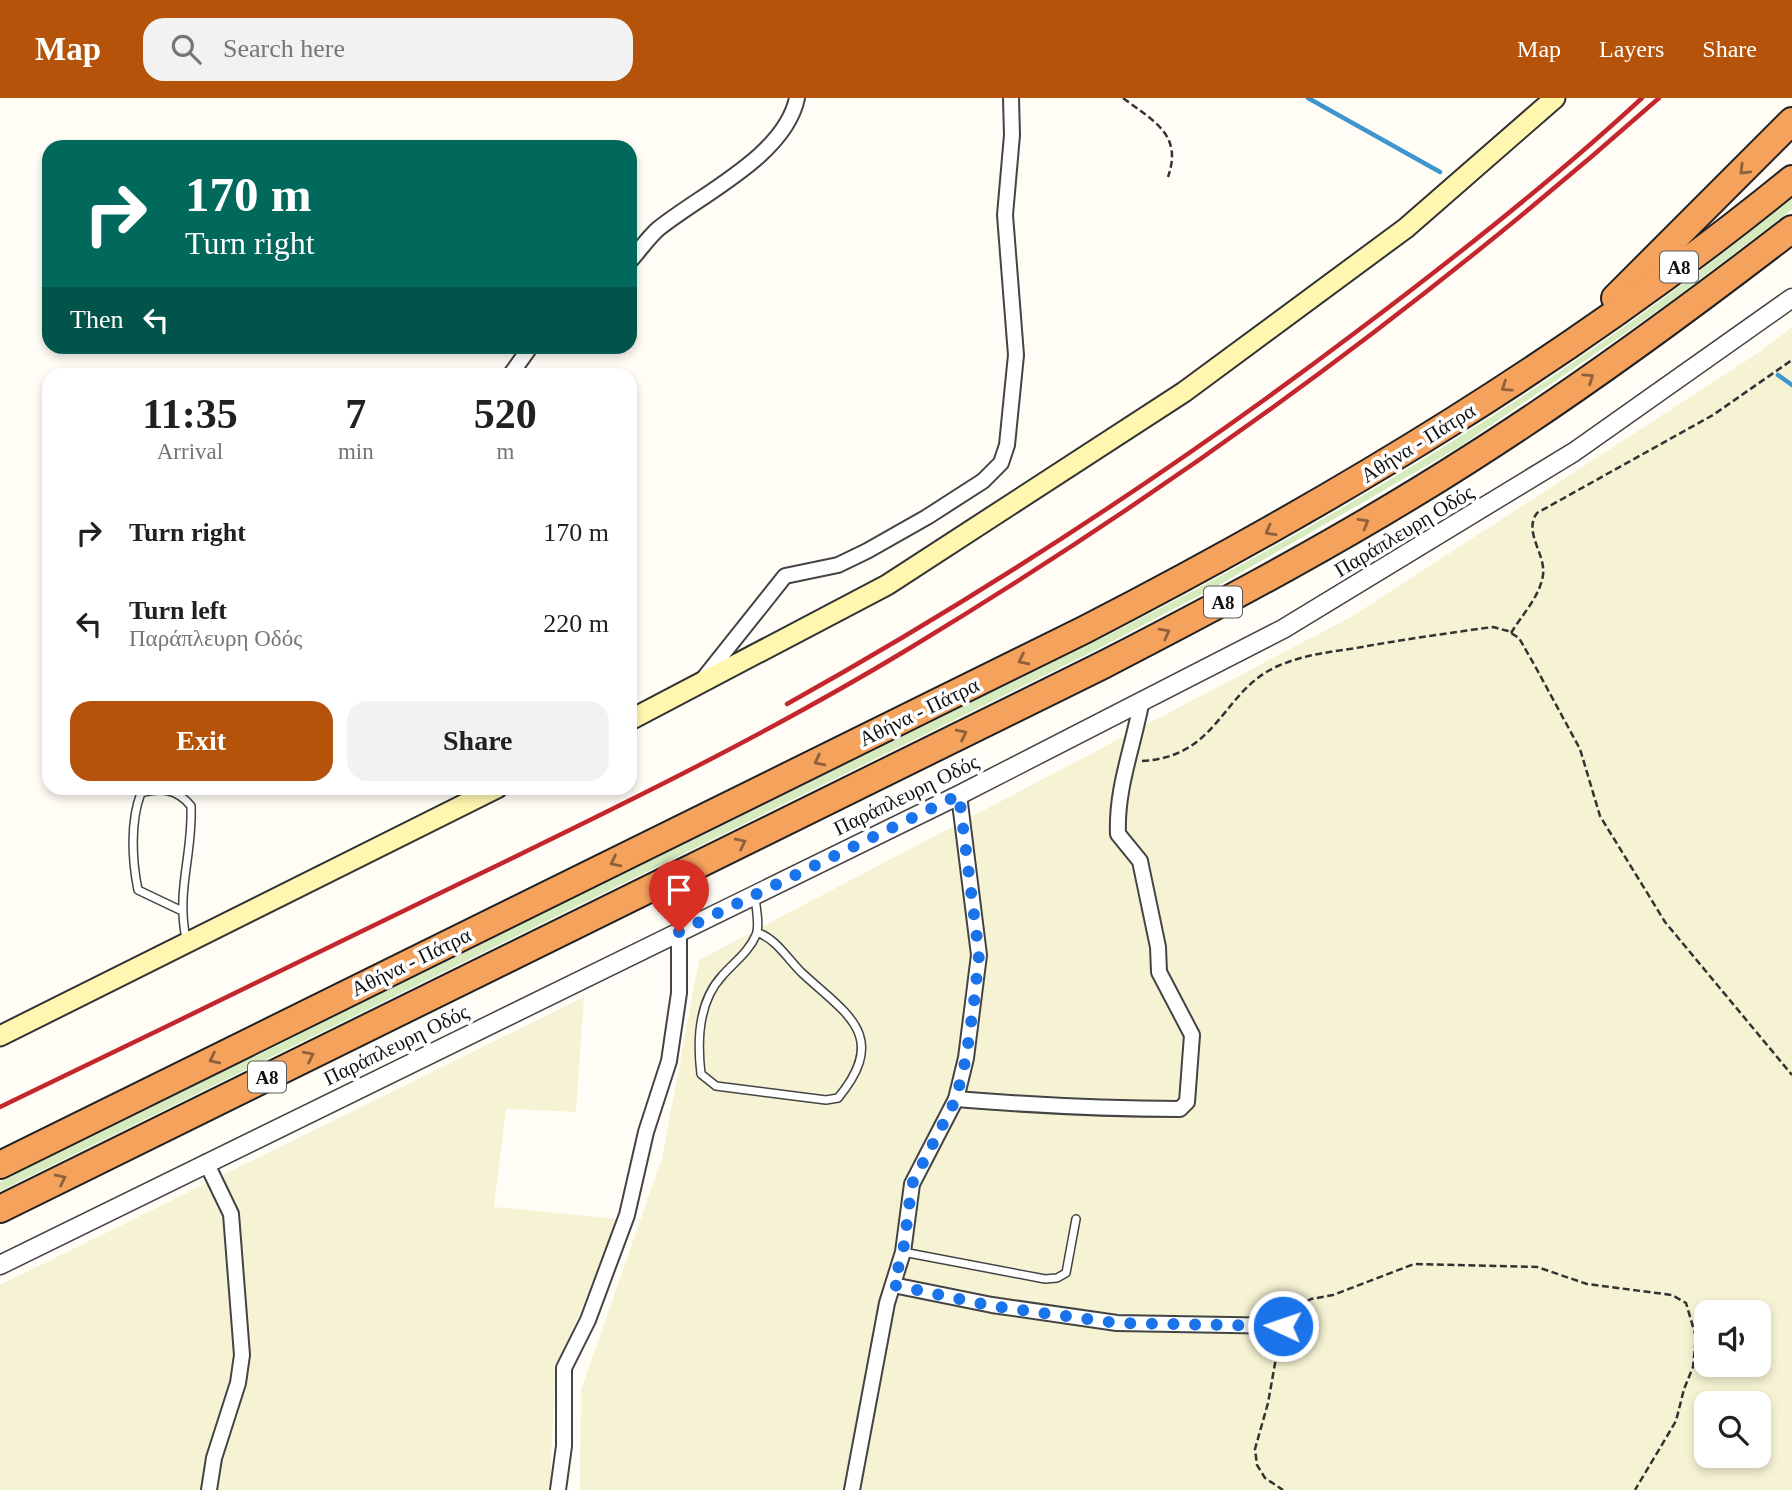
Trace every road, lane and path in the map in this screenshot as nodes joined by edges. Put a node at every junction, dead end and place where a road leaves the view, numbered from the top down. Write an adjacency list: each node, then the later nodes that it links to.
1 (797, 98): 9 (street)
2 (1011, 98): 14 (street)
3 (1123, 98): 6 (path)
4 (1555, 98): 14 (main road)
5 (1792, 121): 11 (highway, one-way to 11)
6 (1168, 177)
7 (1792, 179): 11 (highway, Αθήνα - Πάτρα / Α8)
8 (1792, 229): 32 (highway, Αθήνα - Πάτρα / Α8, one-way to 8)
9 (637, 253)
10 (1792, 298): 15 (street, Παράπλευρη Οδός)
11 (1563, 349): 31 (highway, Αθήνα - Πάτρα / Α8, one-way to 31)
12 (1792, 360): 13 (path)
13 (1511, 633): 17 (path); 28 (path)
14 (698, 686): 16 (main road)
15 (1141, 704): 17 (street); 21 (street, Παράπλευρη Οδός)
16 (637, 716)
17 (1129, 761): 29 (street)
18 (140, 795): 23 (lane)
19 (182, 795): 23 (lane)
20 (467, 795): 26 (main road)
21 (959, 795): 22 (street, Παράπλευρη Οδός); 29 (street)
22 (755, 893): 24 (street, Παράπλευρη Οδός); 25 (lane)
23 (180, 910): 26 (lane)
24 (679, 932): 30 (street, Παράπλευρη Οδός); 39 (street)
25 (758, 933): 25 (lane)
26 (187, 943): 27 (main road)
27 (0, 1036)
28 (1792, 1075)
29 (956, 1099): 34 (street)
30 (206, 1163): 35 (street, Παράπλευρη Οδός); 38 (street)
31 (0, 1165)
32 (0, 1209)
33 (1076, 1219): 34 (lane)
34 (903, 1252): 36 (street)
35 (0, 1265)
36 (893, 1285): 37 (street); 40 (street)
37 (1283, 1326): 41 (path); 42 (path)
38 (209, 1490)
39 (558, 1490)
40 (852, 1490)
41 (1283, 1490)
42 (1635, 1490)

